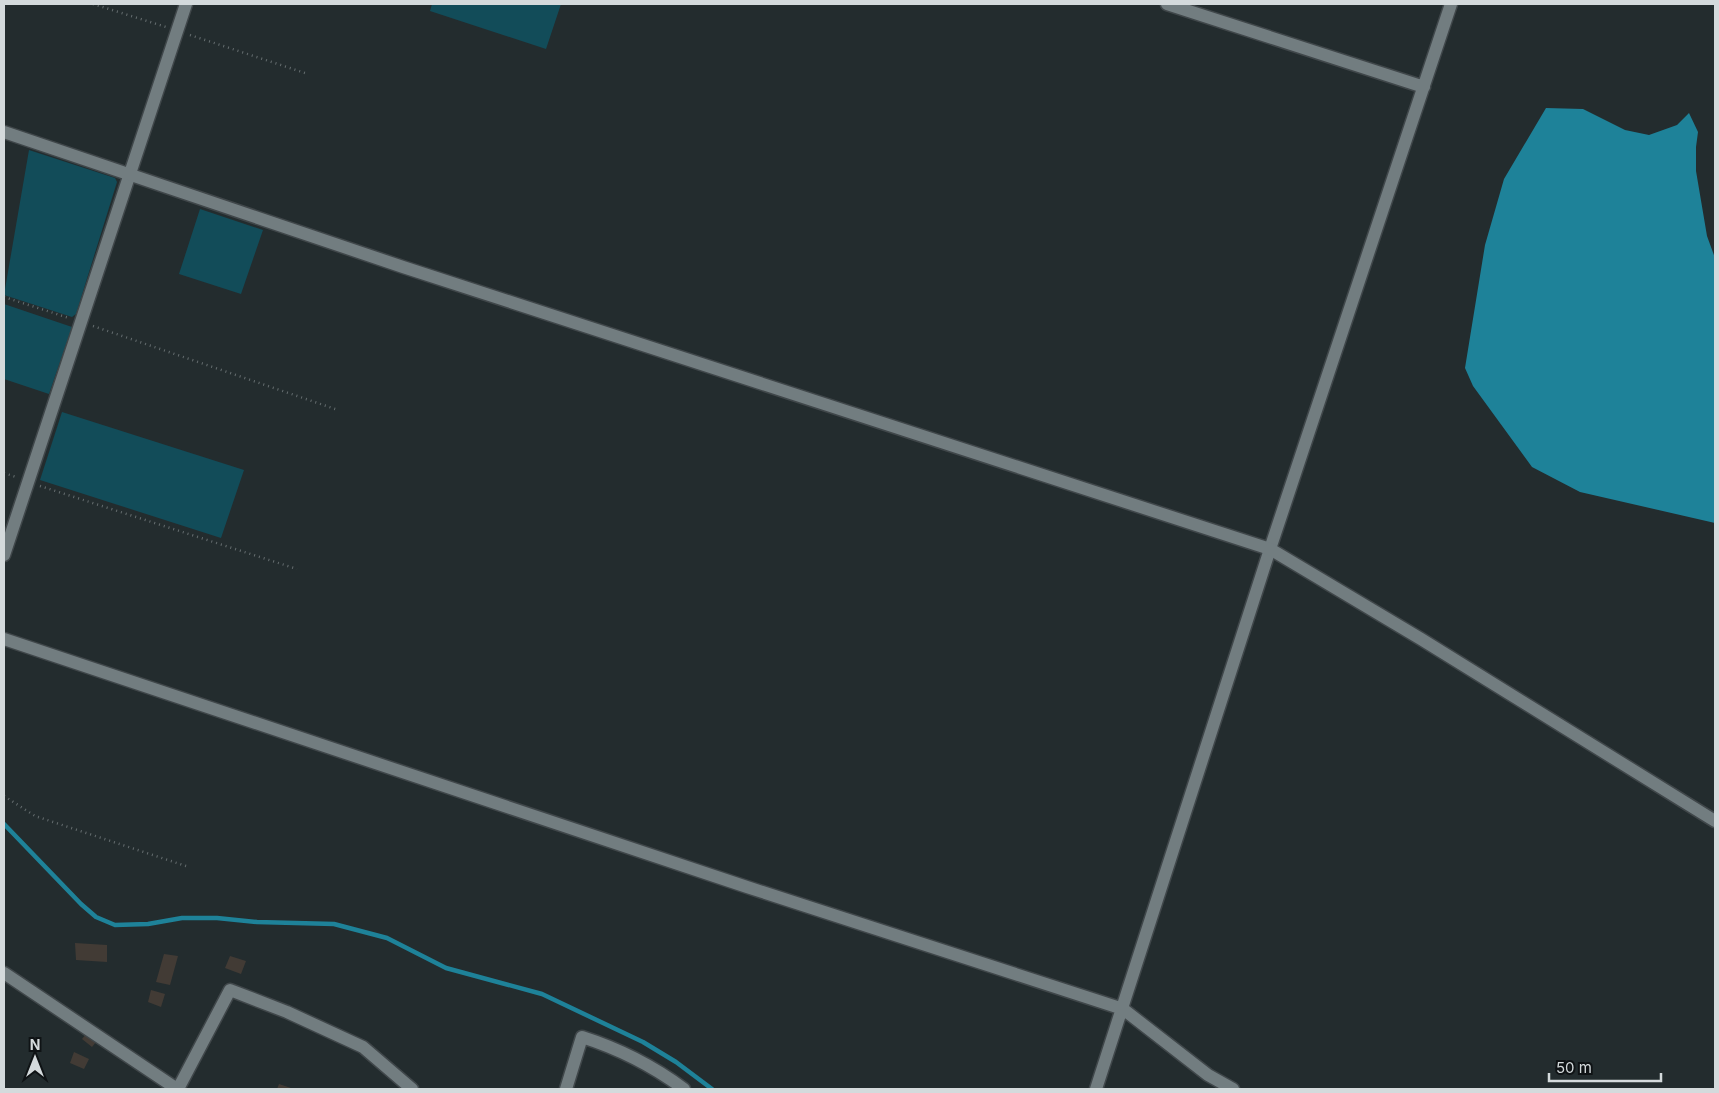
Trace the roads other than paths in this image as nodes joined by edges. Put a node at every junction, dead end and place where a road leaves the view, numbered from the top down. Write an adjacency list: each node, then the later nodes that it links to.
1 (186, 4): 6 (street)
2 (1167, 4): 4 (street)
3 (1451, 4): 4 (street)
4 (1424, 87): 7 (street)
5 (4, 132): 6 (street)
6 (130, 174): 7 (street); 8 (street)
7 (1270, 549): 10 (street); 12 (street)
8 (4, 555)
9 (4, 640): 12 (street)
10 (1715, 821)
11 (4, 973): 13 (street)
12 (1123, 1009): 17 (street); 18 (street)
13 (177, 1089): 14 (street)
14 (412, 1089)
15 (566, 1089): 16 (street)
16 (684, 1089)
17 (1096, 1089)
18 (1232, 1089)

